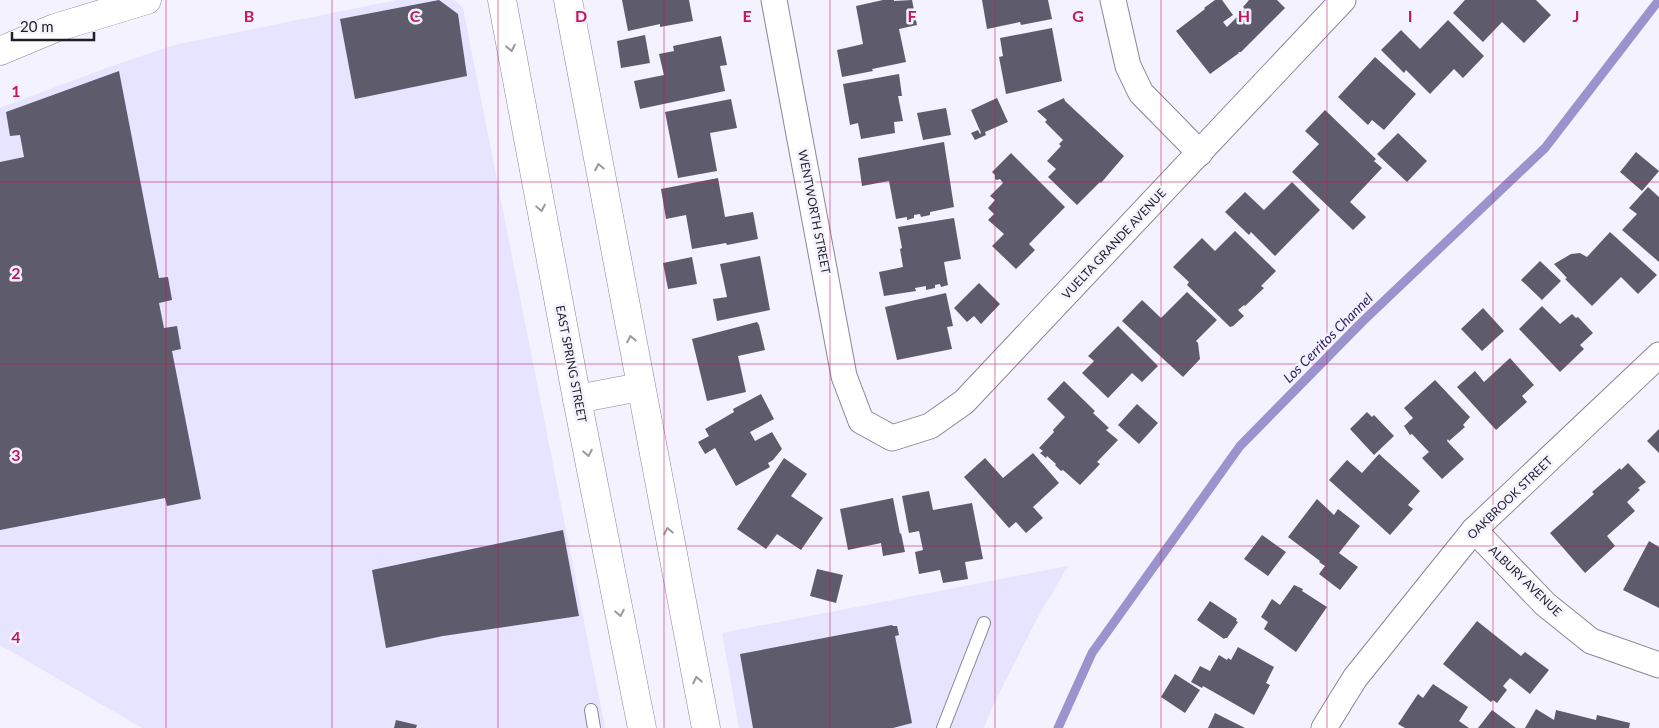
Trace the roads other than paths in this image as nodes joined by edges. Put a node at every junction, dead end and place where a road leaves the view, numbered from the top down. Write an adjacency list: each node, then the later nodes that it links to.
1 (148, 0): 7 (main road)
2 (502, 0): 11 (main road, EAST SPRING STREET, one-way to 11)
3 (568, 0): 10 (main road, one-way to 3)
4 (774, 0): 12 (street, WENTWORTH STREET)
5 (1113, 0): 8 (street)
6 (1343, 0): 8 (street, VUELTA GRANDE AVENUE)
7 (0, 51)
8 (1200, 152): 12 (street, VUELTA GRANDE AVENUE)
9 (1659, 355): 13 (street, OAKBROOK STREET)
10 (640, 387): 11 (main road); 19 (main road, one-way to 10)
11 (577, 399): 18 (main road, EAST SPRING STREET, one-way to 18)
12 (862, 421)
13 (1474, 530): 15 (street, ALBURY AVENUE); 21 (street, OAKBROOK STREET)
14 (984, 623): 20 (lane)
15 (1659, 665)
16 (591, 710): 17 (lane)
17 (594, 728)
18 (642, 728)
19 (706, 728)
20 (944, 728)
21 (1324, 728)

